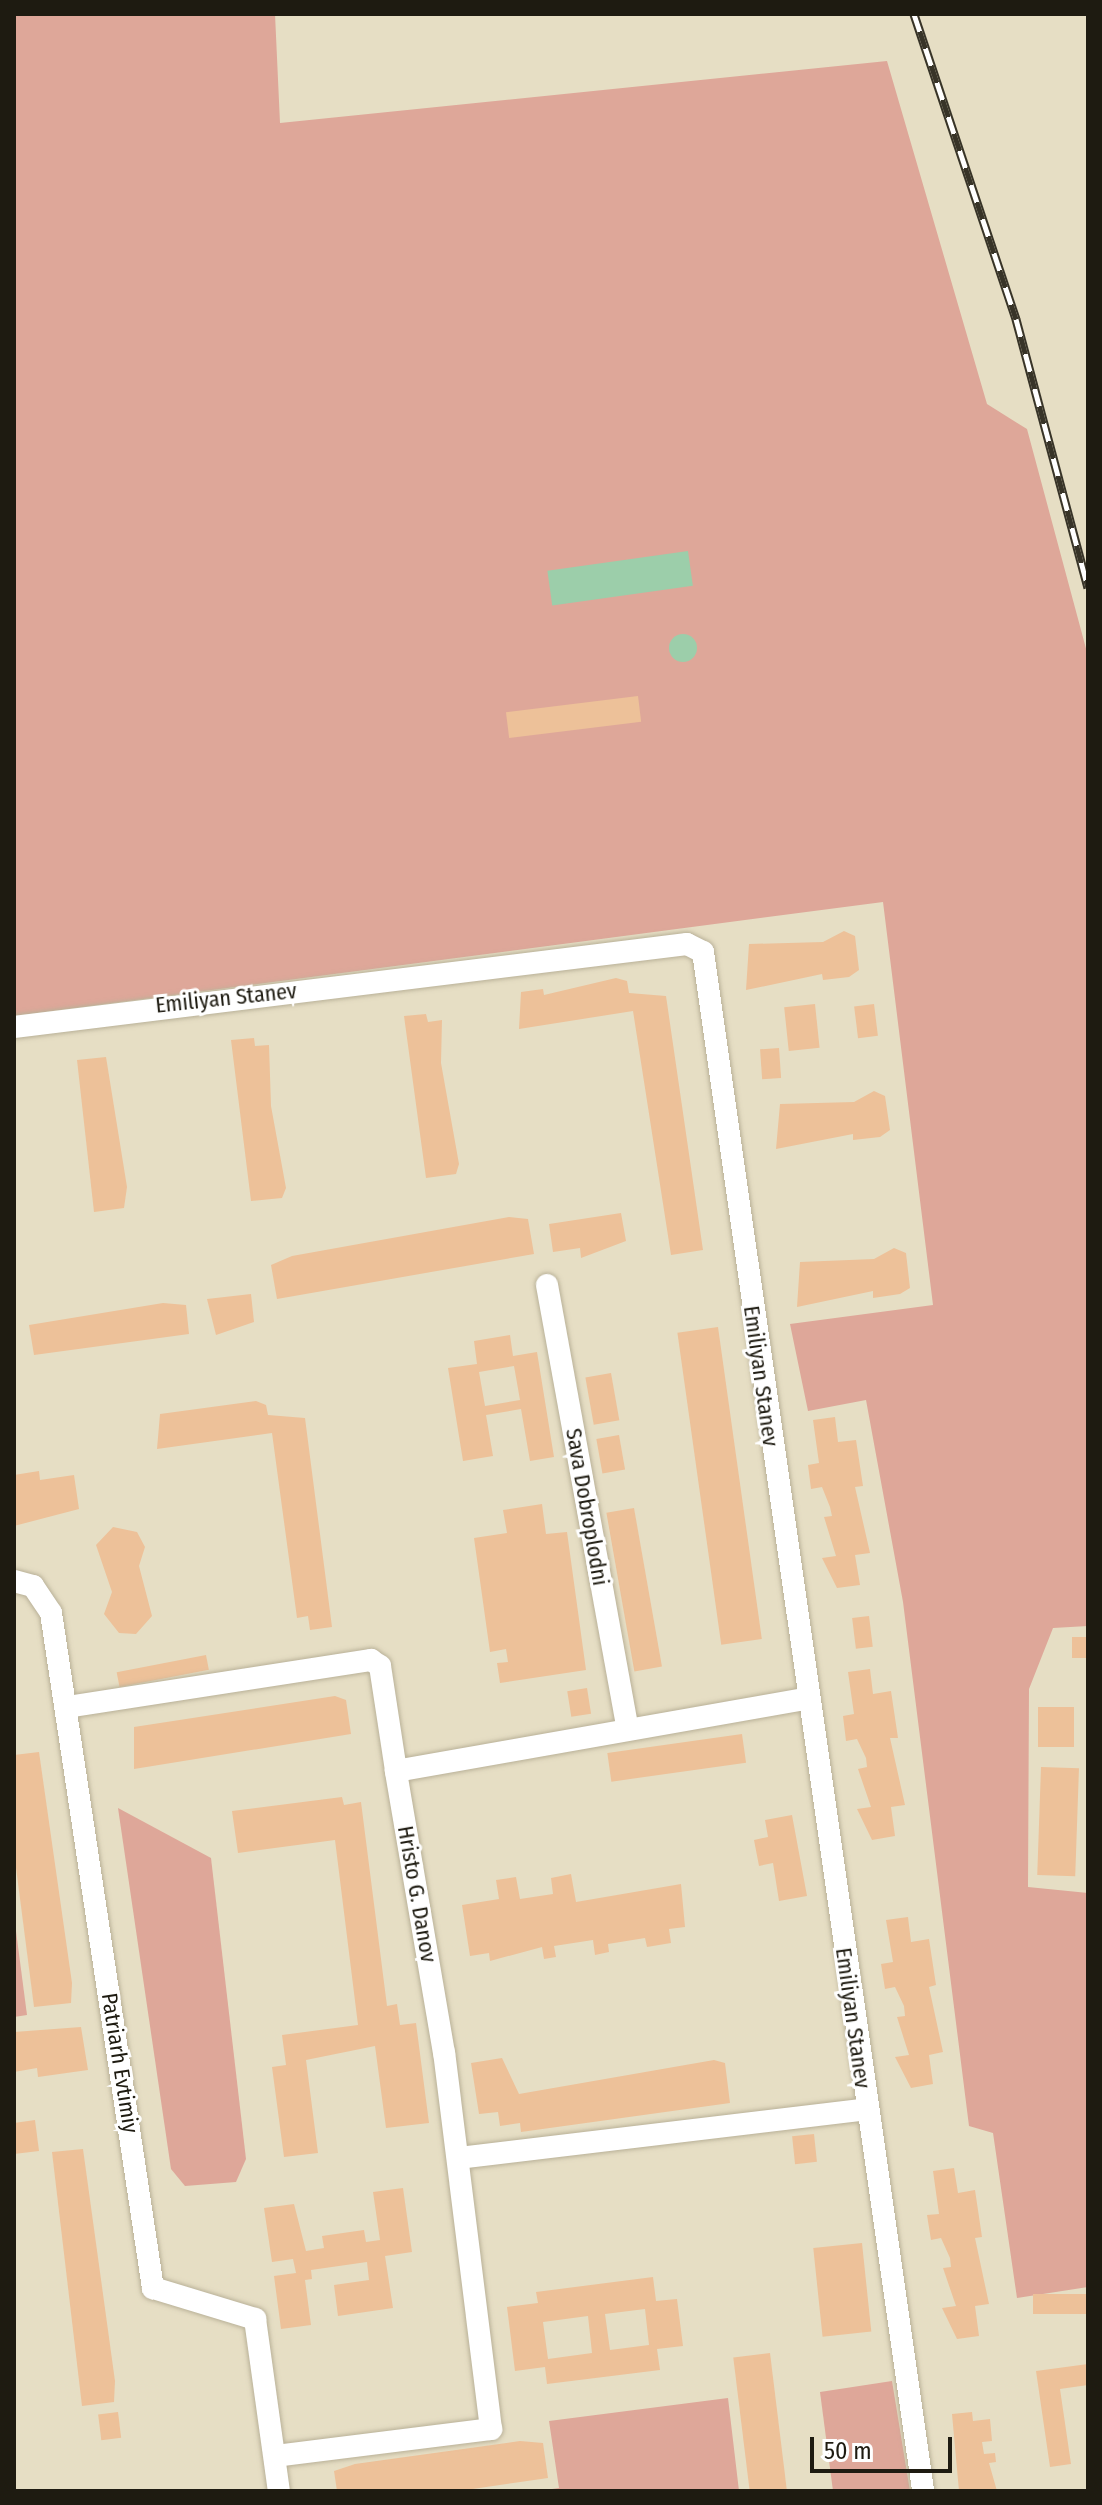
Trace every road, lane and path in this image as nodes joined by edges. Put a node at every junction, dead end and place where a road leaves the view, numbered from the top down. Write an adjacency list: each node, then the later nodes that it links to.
1 (14, 1027): 4 (street, Emiliyan Stanev)
2 (547, 1285): 6 (street, Sava Dobroplodni)
3 (14, 1581): 5 (street, Patriarh Evtimiy)
4 (806, 1699): 6 (street); 8 (street, Emiliyan Stanev)
5 (67, 1707): 7 (street, Hristo G. Danov); 10 (street, Patriarh Evtimiy)
6 (628, 1729): 7 (street)
7 (396, 1771): 9 (street, Hristo G. Danov)
8 (867, 2109): 9 (street); 12 (street, Emiliyan Stanev)
9 (458, 2158): 10 (street, Hristo G. Danov)
10 (275, 2456): 11 (street, Patriarh Evtimiy)
11 (279, 2491)
12 (923, 2491)

